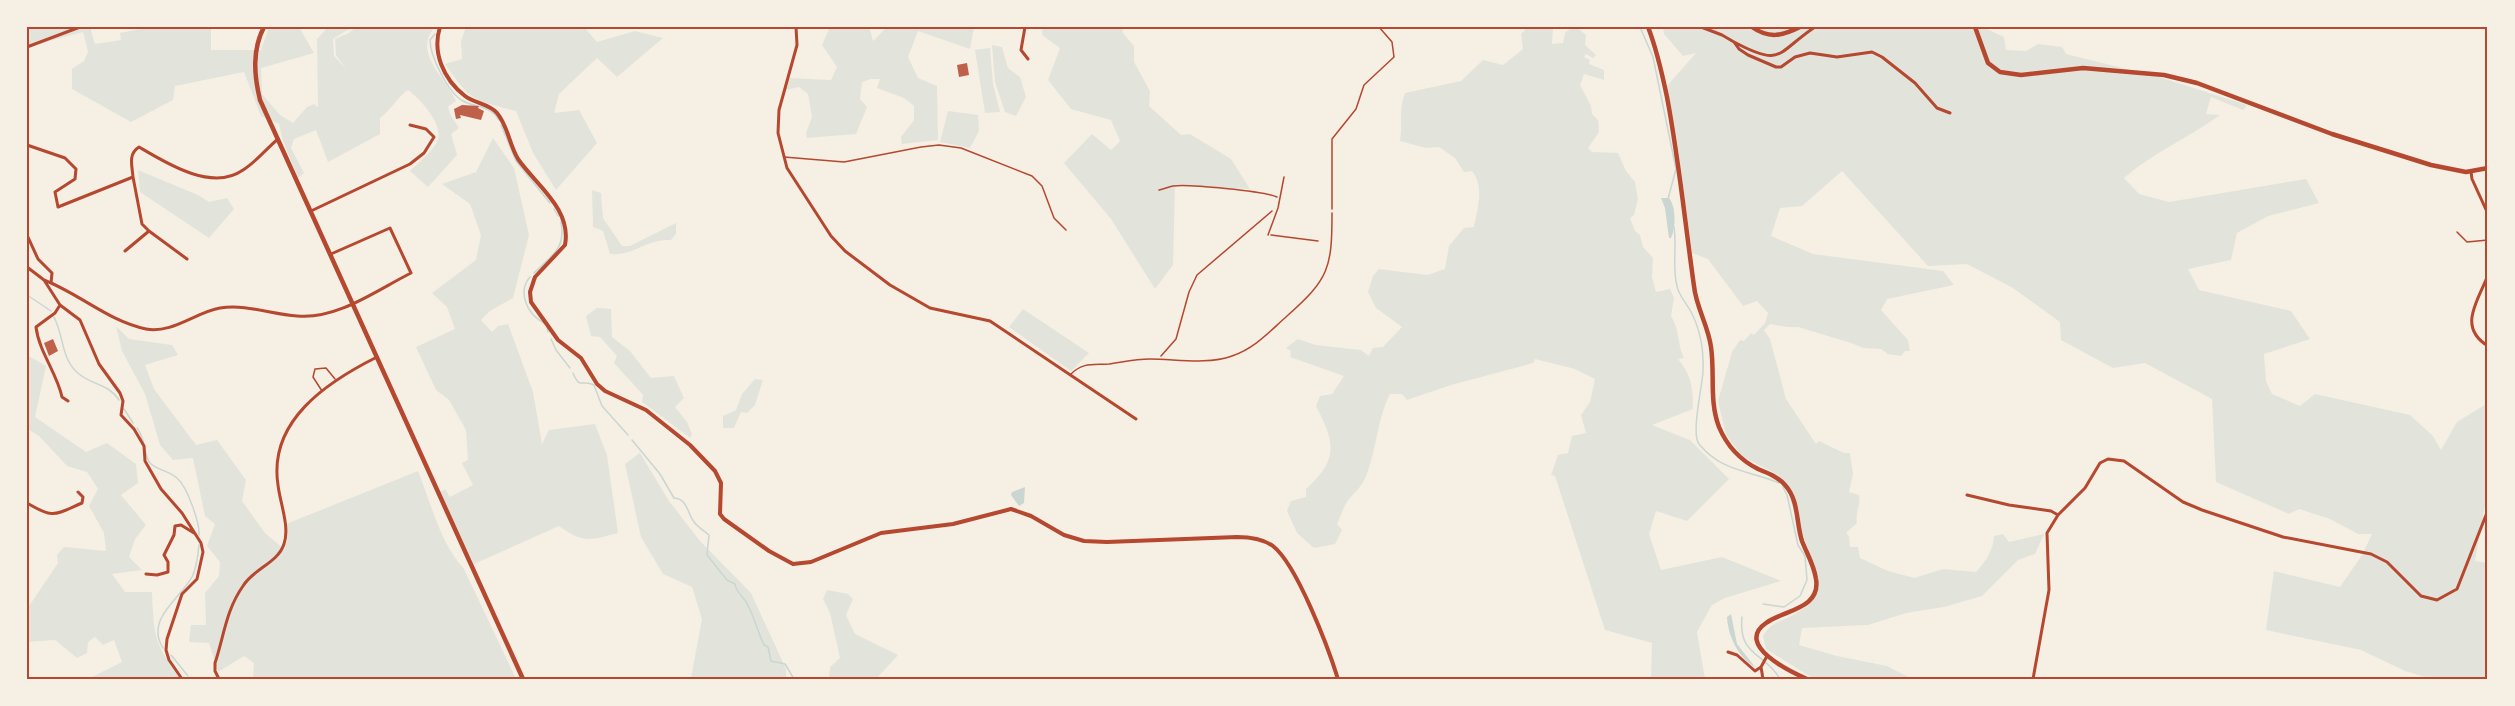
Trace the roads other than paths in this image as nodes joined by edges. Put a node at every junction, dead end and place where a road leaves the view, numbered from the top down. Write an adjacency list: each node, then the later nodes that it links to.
1 (80, 27): 13 (street)
2 (264, 27): 17 (main road)
3 (440, 27): 62 (street)
4 (796, 27): 19 (street)
5 (1025, 27): 14 (street)
6 (1648, 27): 57 (main road)
7 (1701, 27): 12 (street)
8 (1752, 27): 9 (main road)
9 (1800, 27)
10 (1815, 27): 12 (street)
11 (1976, 27): 21 (main road)
12 (1734, 42): 15 (street)
13 (27, 46)
14 (1028, 59)
15 (1950, 113)
16 (410, 125): 24 (street)
17 (278, 139): 22 (street); 24 (main road)
18 (27, 145): 22 (street)
19 (783, 157): 27 (lane); 44 (street)
20 (2488, 168): 21 (main road)
21 (2471, 172): 26 (street)
22 (133, 177): 28 (street)
23 (1284, 177): 32 (lane)
24 (310, 211): 34 (main road)
25 (1332, 213): 44 (lane)
26 (2488, 214)
27 (1066, 230)
28 (149, 231): 33 (street); 35 (street)
29 (2457, 232): 31 (lane)
30 (27, 235): 39 (street)
31 (2488, 240)
32 (1318, 241)
33 (125, 251)
34 (331, 254): 40 (main road); 40 (street)
35 (187, 259)
36 (27, 267): 38 (street)
37 (2488, 275): 42 (street)
38 (44, 280): 39 (street); 41 (street)
39 (51, 283): 40 (street)
40 (353, 302): 43 (main road)
41 (60, 305): 47 (street); 54 (street)
42 (2488, 346)
43 (378, 357): 45 (street); 59 (main road)
44 (1070, 374): 48 (street)
45 (335, 380): 46 (street); 46 (lane)
46 (322, 390): 61 (street)
47 (68, 401)
48 (1136, 419)
49 (78, 492): 51 (street)
50 (1967, 495): 53 (street)
51 (27, 503)
52 (2488, 510): 53 (street)
53 (2058, 515): 65 (street)
54 (196, 534): 55 (street); 60 (street)
55 (146, 574)
56 (1728, 651): 58 (street)
57 (1766, 658): 58 (street); 64 (main road)
58 (1761, 665): 63 (street)
59 (522, 678)
60 (182, 679)
61 (219, 679)
62 (1338, 679)
63 (1763, 679)
64 (1807, 679)
65 (2033, 679)

